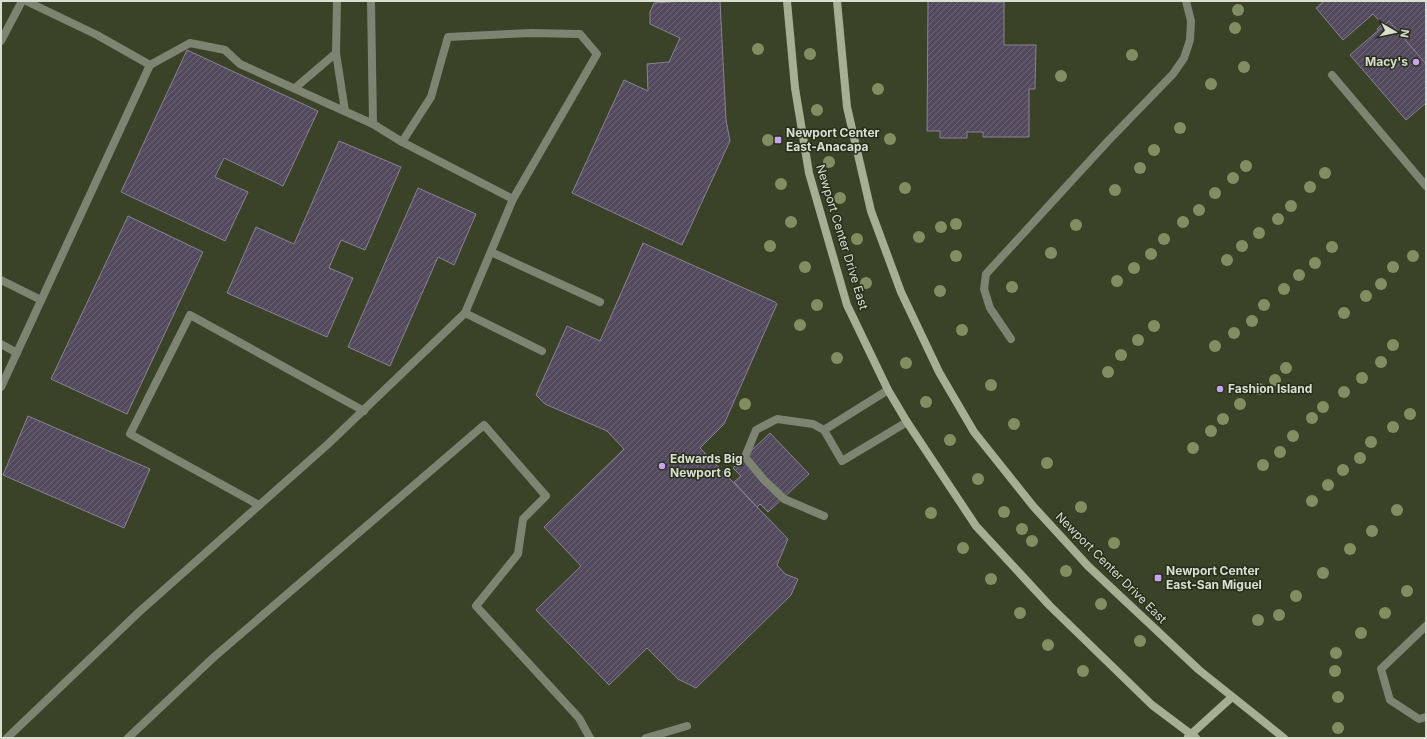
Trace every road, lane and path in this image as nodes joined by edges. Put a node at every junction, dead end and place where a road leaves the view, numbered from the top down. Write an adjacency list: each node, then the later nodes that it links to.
1 (22, 1): 8 (lane)
2 (26, 1): 10 (lane)
3 (337, 1): 9 (lane)
4 (371, 1): 14 (lane)
5 (786, 1): 28 (main road, Newport Center Drive East)
6 (837, 1): 35 (main road, Newport Center Drive East)
7 (1186, 1): 23 (lane)
8 (1, 42)
9 (336, 53): 12 (lane); 13 (lane)
10 (150, 65): 12 (lane); 20 (lane)
11 (1332, 75): 16 (lane)
12 (295, 88): 13 (lane)
13 (345, 111): 14 (lane)
14 (373, 124): 15 (lane)
15 (402, 142): 17 (lane); 17 (lane)
16 (1426, 186)
17 (513, 199): 18 (lane)
18 (491, 252): 21 (lane); 22 (lane)
19 (1, 280): 20 (lane)
20 (41, 300): 26 (lane)
21 (600, 302)
22 (465, 313): 25 (lane); 29 (lane)
23 (1011, 339)
24 (1, 344): 26 (lane)
25 (542, 351)
26 (17, 353): 27 (lane)
27 (2, 382)
28 (888, 390): 30 (main road, Newport Center Drive East); 31 (lane)
29 (364, 411): 32 (lane); 32 (lane)
30 (907, 422): 31 (lane); 38 (main road, Newport Center Drive East)
31 (824, 430): 33 (lane)
32 (259, 505): 39 (lane)
33 (824, 516)
34 (1426, 626): 36 (lane)
35 (1232, 697): 38 (main road); 43 (main road, Newport Center Drive East)
36 (1426, 717)
37 (687, 726): 42 (lane)
38 (1191, 737)
39 (7, 738)
40 (128, 738): 41 (lane)
41 (590, 738)
42 (646, 738)
43 (1284, 738)

